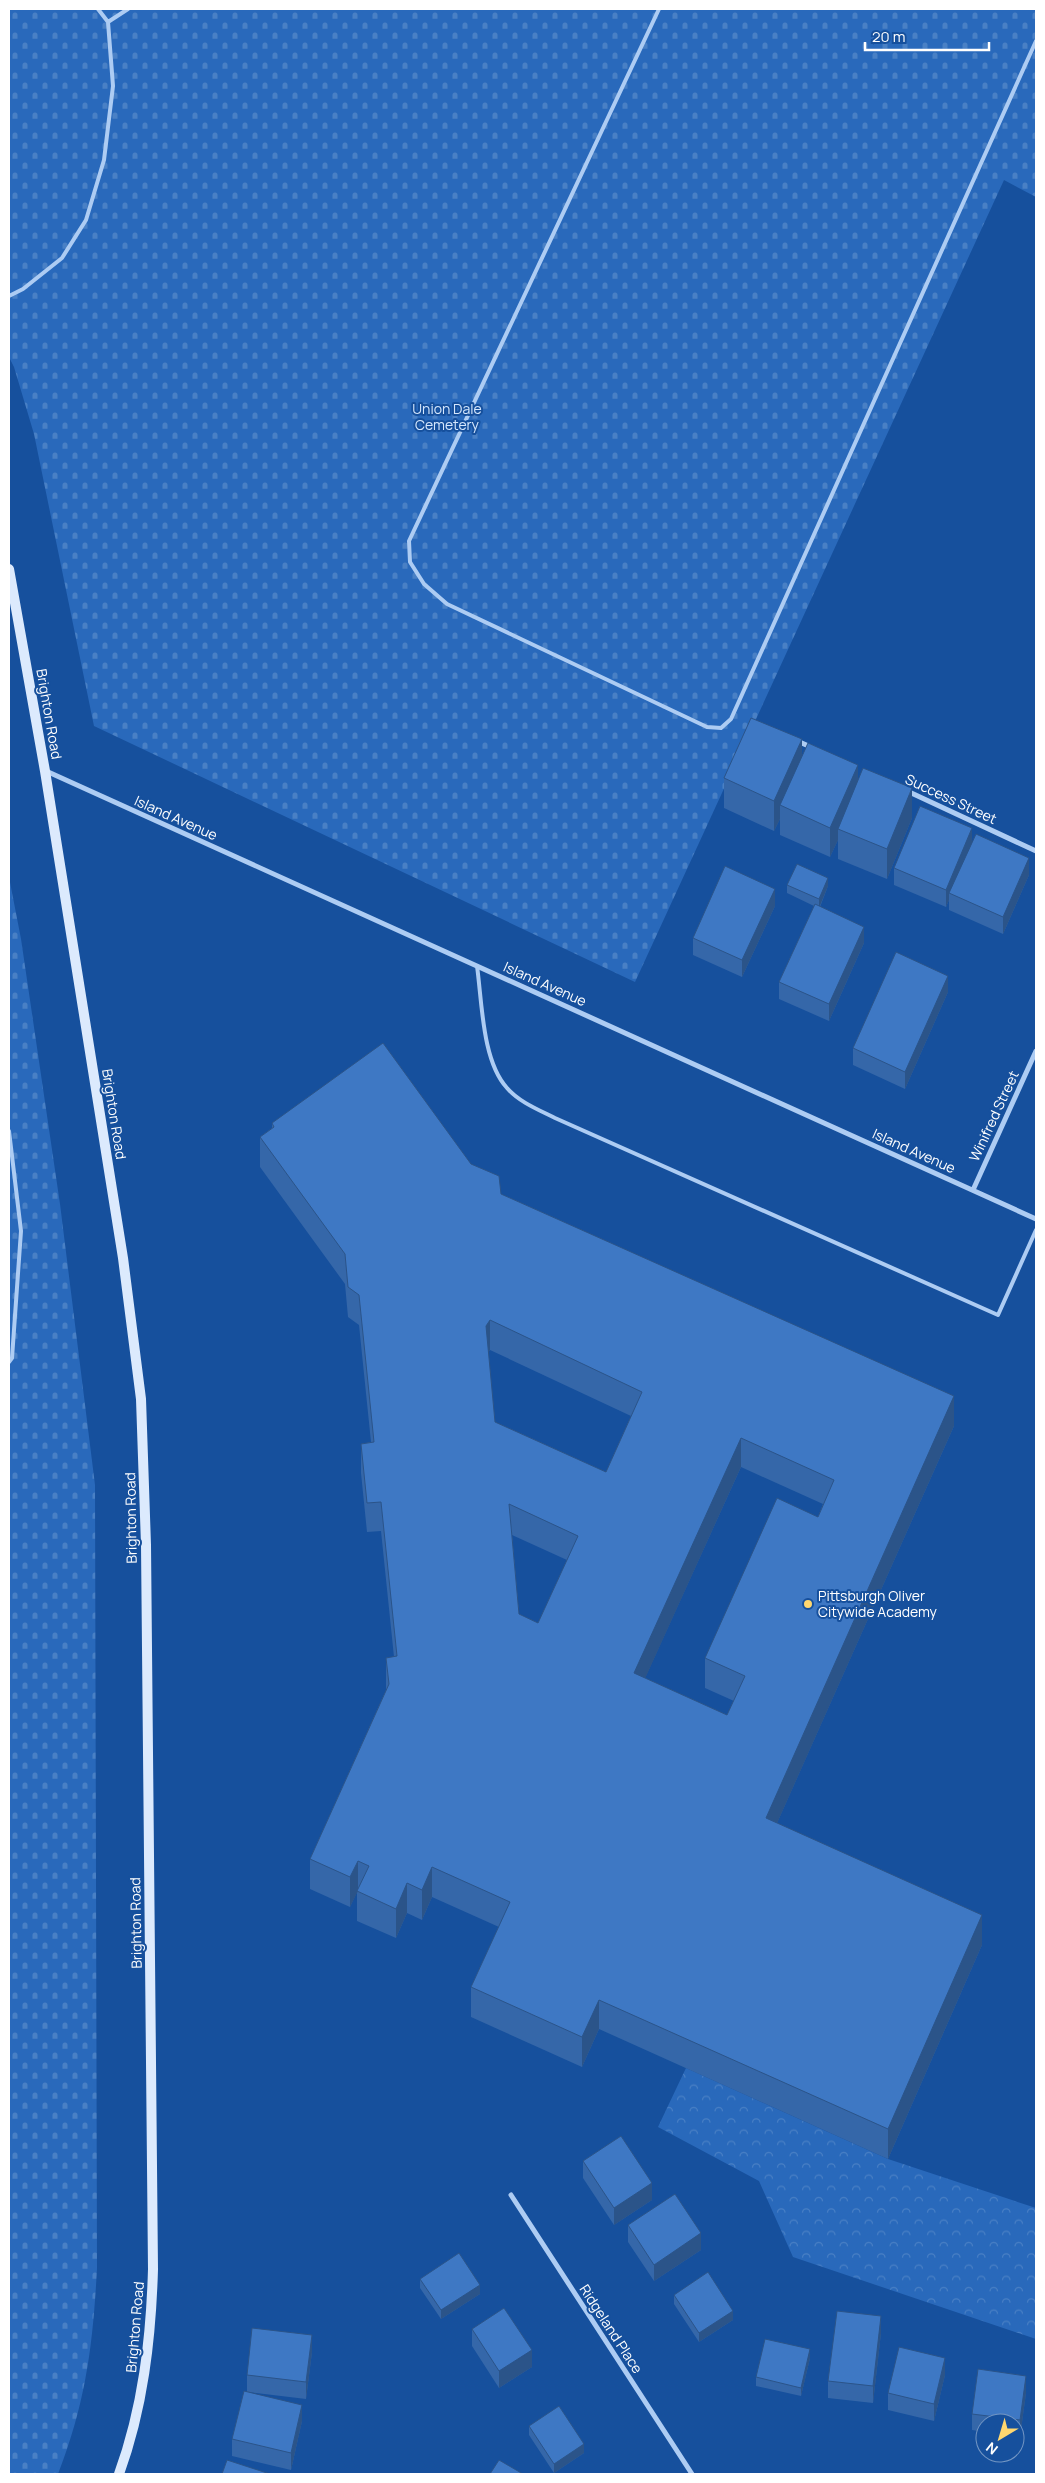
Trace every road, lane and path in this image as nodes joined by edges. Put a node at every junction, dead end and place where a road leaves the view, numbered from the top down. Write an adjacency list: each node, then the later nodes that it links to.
1 (98, 9): 4 (lane)
2 (128, 9): 4 (lane)
3 (659, 9): 5 (lane)
4 (108, 22): 6 (lane)
5 (1036, 41)
6 (9, 296)
7 (9, 569): 10 (street, Brighton Road)
8 (792, 739): 9 (street)
9 (820, 751)
10 (45, 771): 13 (street, Island Avenue); 21 (street, Brighton Road)
11 (901, 788): 12 (street, Success Street)
12 (1036, 851)
13 (477, 966): 16 (street, Island Avenue); 18 (lane)
14 (1036, 1052): 16 (street, Winifred Street)
15 (9, 1131): 19 (lane)
16 (973, 1190): 17 (street, Island Avenue)
17 (1036, 1219)
18 (1036, 1230)
19 (9, 1362)
20 (511, 2195): 22 (street, Ridgeland Place)
21 (119, 2474)
22 (692, 2474)

